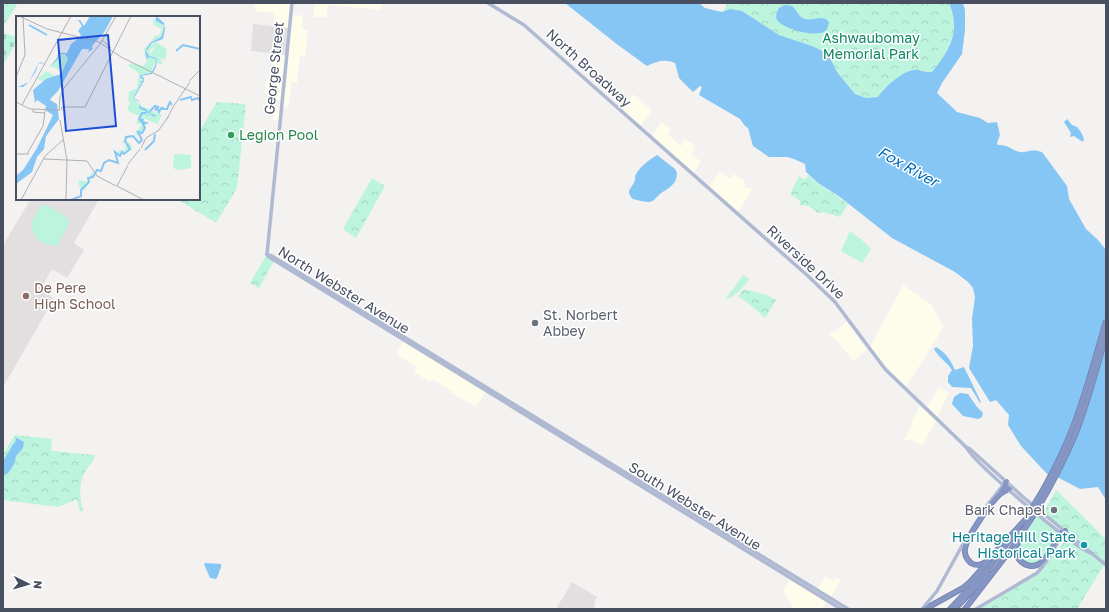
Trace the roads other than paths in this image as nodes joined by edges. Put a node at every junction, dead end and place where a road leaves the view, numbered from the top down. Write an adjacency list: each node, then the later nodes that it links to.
1 (292, 3): 4 (main road, George Street)
2 (488, 3): 3 (main road, North Broadway)
3 (670, 156): 10 (main road, Riverside Drive)
4 (270, 234): 5 (main road, George Street); 6 (main road)
5 (267, 254): 6 (main road, North Webster Avenue); 9 (main road, North Webster Avenue)
6 (272, 256): 9 (main road, North Webster Avenue)
7 (1106, 321): 11 (highway, bridge)
8 (1106, 336): 11 (highway, bridge)
9 (537, 420): 16 (main road, South Webster Avenue)
10 (1006, 485): 13 (main road, Riverside Drive); 13 (main road, Riverside Drive); 17 (highway); 21 (main road)
11 (1031, 514): 12 (highway); 13 (highway); 14 (highway)
12 (1026, 519): 17 (highway); 22 (highway)
13 (1064, 534): 15 (main road, Riverside Drive); 15 (main road, Riverside Drive); 25 (main road)
14 (1013, 544): 23 (highway); 24 (highway)
15 (1091, 553): 18 (main road, Riverside Drive)
16 (755, 554): 19 (main road, South Webster Avenue); 20 (main road, South Webster Avenue)
17 (994, 554): 21 (highway)
18 (1106, 565)
19 (842, 609)
20 (848, 609)
21 (923, 609)
22 (950, 609)
23 (955, 609)
24 (965, 609)
25 (976, 609)

